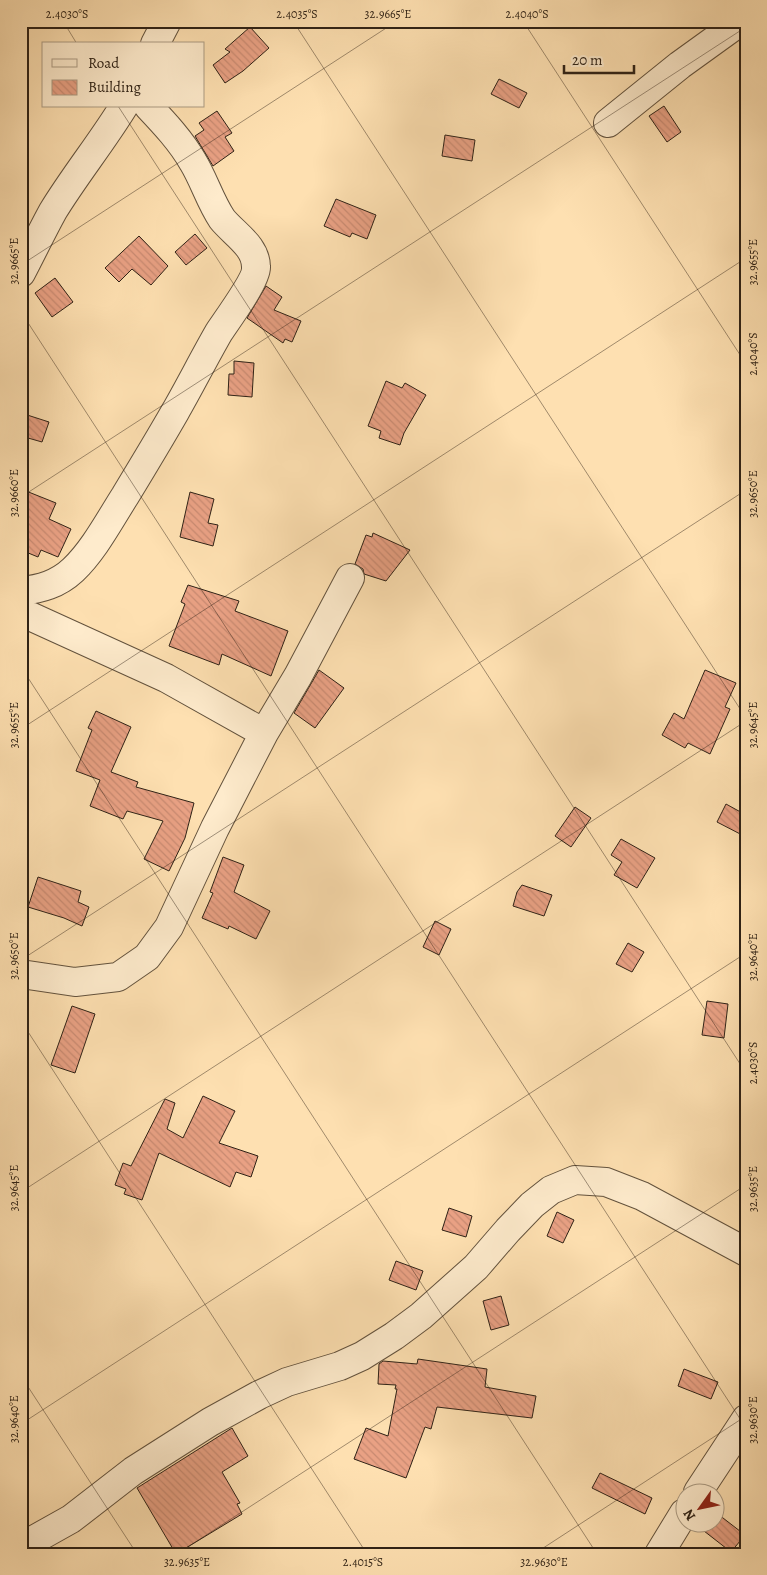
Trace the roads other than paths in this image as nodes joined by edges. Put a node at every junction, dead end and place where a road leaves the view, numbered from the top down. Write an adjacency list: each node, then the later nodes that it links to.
1 (167, 21): 3 (street)
2 (741, 21): 6 (street)
3 (156, 42)
4 (123, 108): 7 (street)
5 (150, 108): 9 (street)
6 (608, 123)
7 (21, 273)
8 (350, 578): 11 (street)
9 (21, 591)
10 (21, 612): 11 (street)
11 (264, 733): 12 (street)
12 (21, 974)
13 (746, 1252): 17 (street)
14 (746, 1419): 15 (street)
15 (705, 1482)
16 (674, 1529): 18 (street)
17 (21, 1547)
18 (659, 1554)

